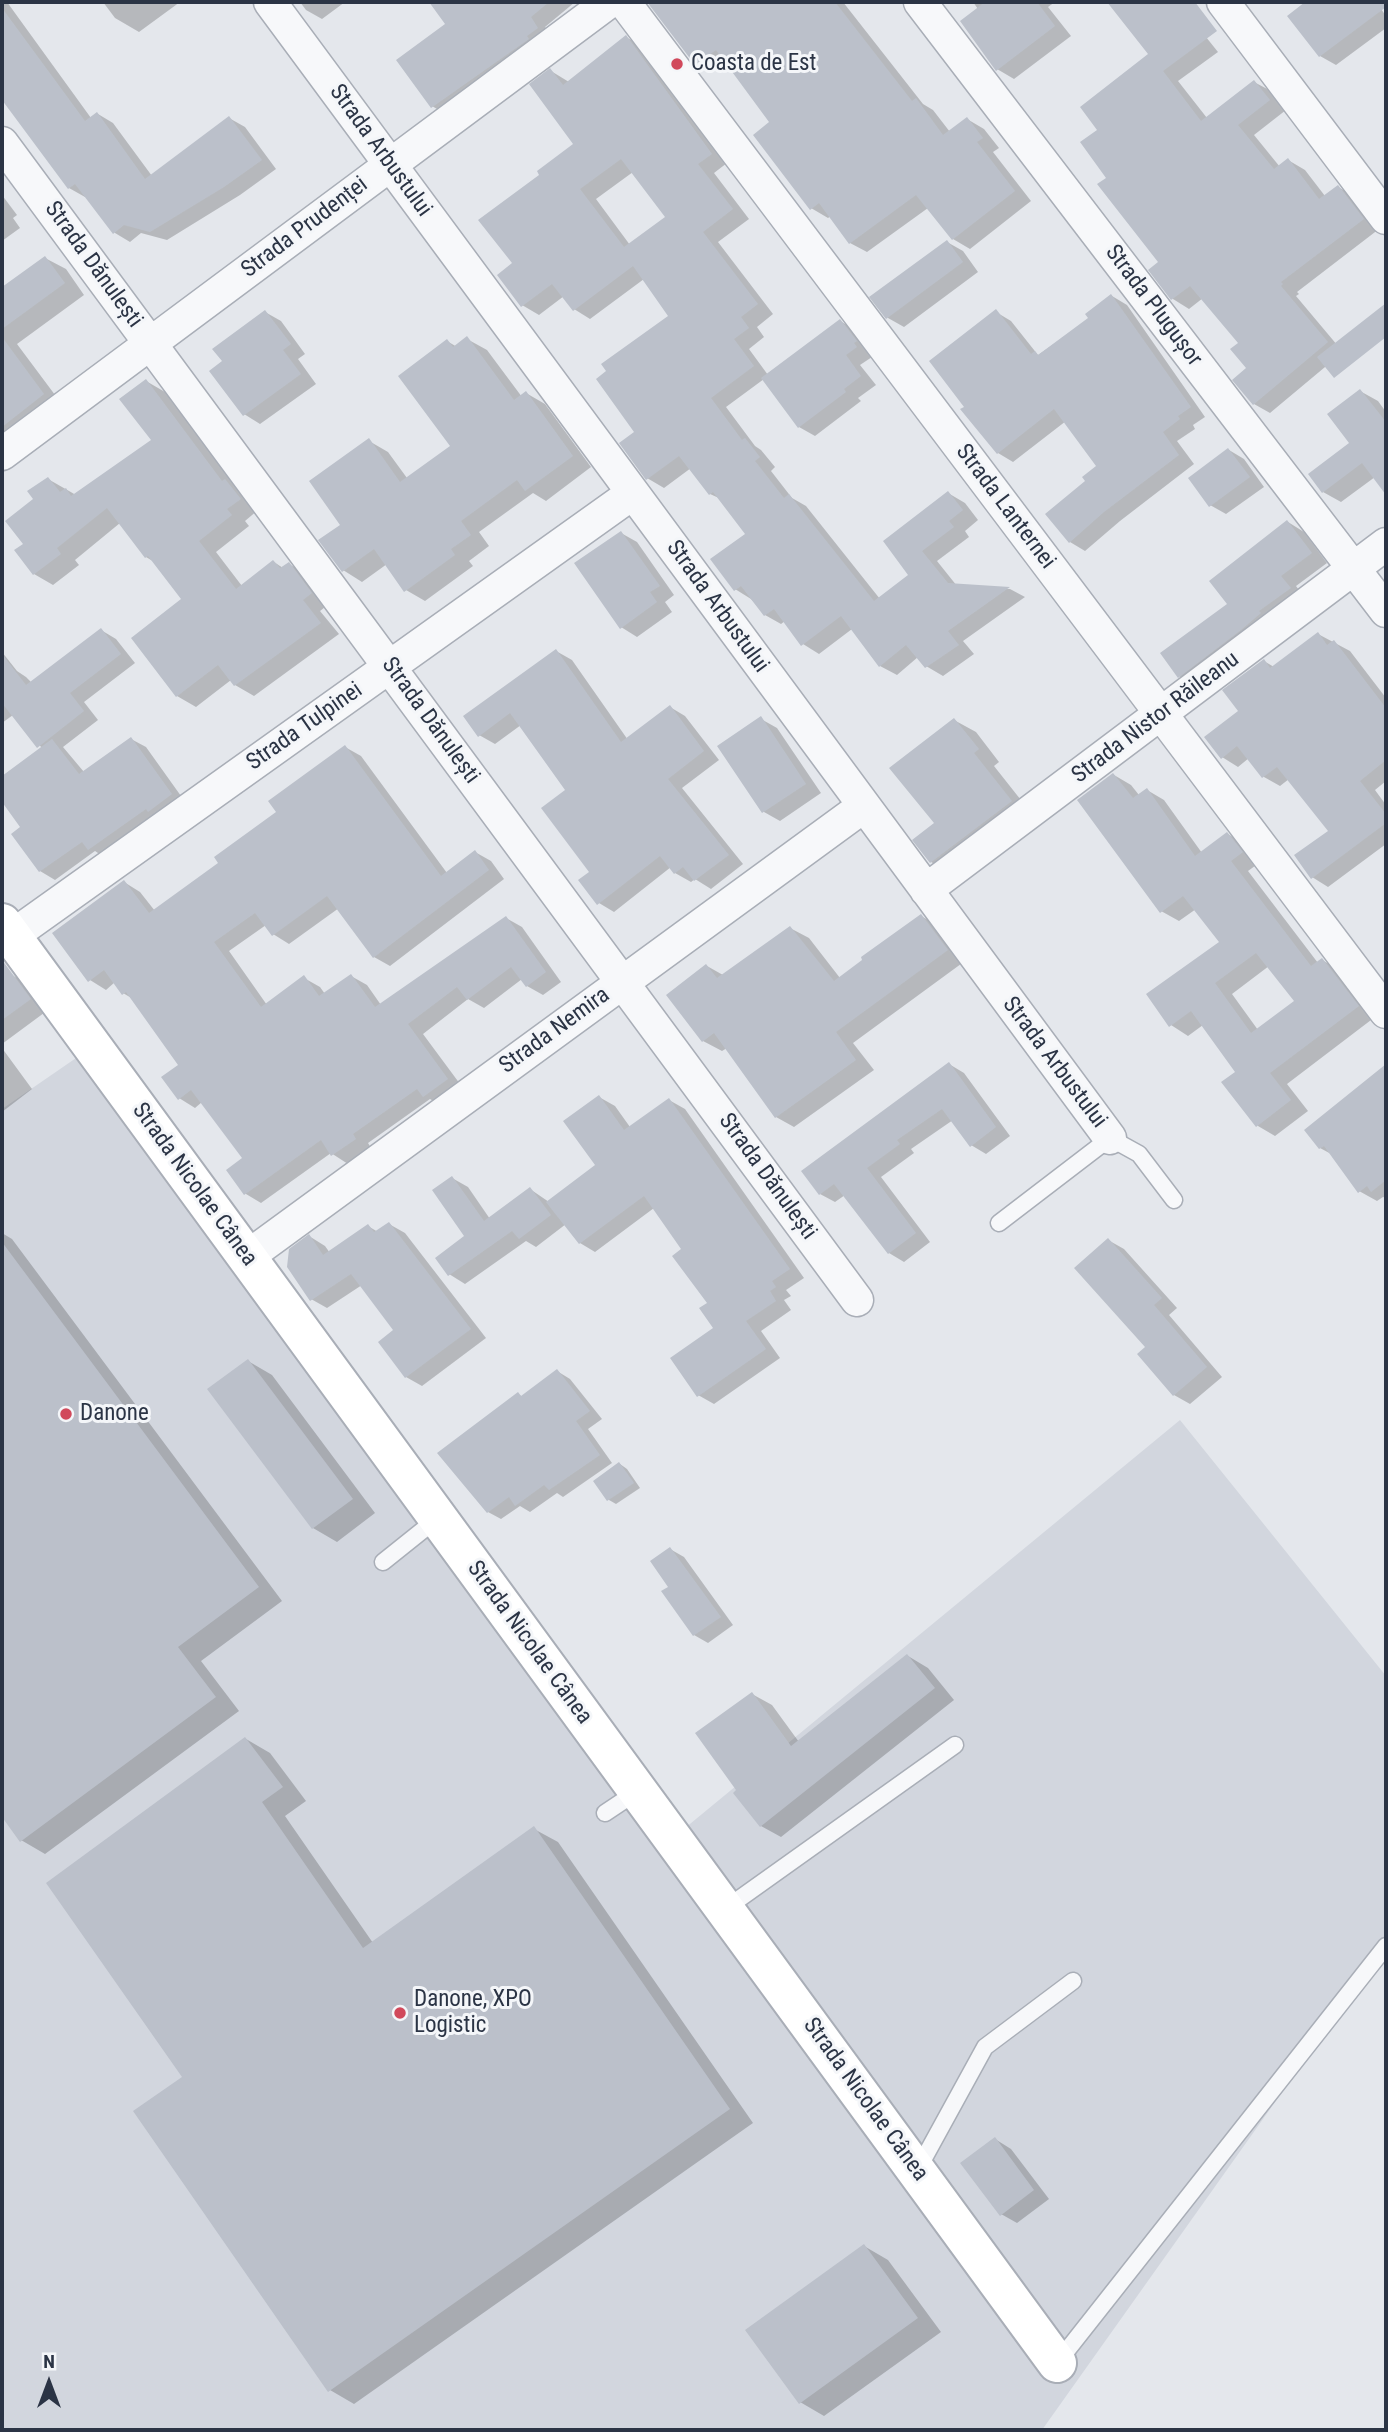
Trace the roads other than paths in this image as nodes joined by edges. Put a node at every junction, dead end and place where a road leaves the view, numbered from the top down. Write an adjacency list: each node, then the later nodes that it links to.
1 (270, 2): 7 (street, Strada Arbustului)
2 (609, 2): 7 (street, Strada Prudenței)
3 (624, 2): 16 (street, Strada Lanternei)
4 (920, 2): 13 (street, Strada Plugușor)
5 (1223, 2): 8 (street)
6 (2, 143): 9 (street, Strada Dănulești)
7 (390, 165): 9 (street, Strada Prudenței); 11 (street, Strada Arbustului)
8 (1386, 218)
9 (150, 344): 10 (street, Strada Prudenței); 15 (street, Strada Dănulești)
10 (2, 454)
11 (633, 493): 15 (street, Strada Tulpinei); 17 (street, Strada Arbustului)
12 (1386, 544): 13 (street, Strada Nistor Răileanu)
13 (1354, 568): 14 (street, Strada Plugușor); 16 (street, Strada Nistor Răileanu)
14 (1386, 611)
15 (390, 667): 19 (street, Strada Tulpinei); 20 (street, Strada Dănulești)
16 (1161, 715): 18 (street, Strada Nistor Răileanu); 21 (street, Strada Lanternei)
17 (864, 806): 18 (street, Strada Arbustului); 20 (street, Strada Nemira)
18 (926, 890): 22 (street, Strada Arbustului)
19 (7, 929): 25 (street, Strada Nicolae Cânea)
20 (622, 982): 25 (street, Strada Nemira); 26 (street, Strada Dănulești)
21 (1386, 1012)
22 (1110, 1138): 23 (lane, Strada Arbustului); 24 (lane)
23 (1174, 1200)
24 (999, 1223)
25 (247, 1257): 27 (street, Strada Nicolae Cânea)
26 (858, 1300)
27 (438, 1518): 28 (lane); 30 (street, Strada Nicolae Cânea)
28 (383, 1562)
29 (955, 1745): 32 (lane)
30 (638, 1791): 31 (lane); 32 (street, Strada Nicolae Cânea)
31 (605, 1813)
32 (725, 1909): 35 (street, Strada Nicolae Cânea)
33 (1386, 1946): 36 (lane)
34 (1073, 1981): 35 (lane)
35 (917, 2171): 36 (street, Strada Nicolae Cânea)
36 (1057, 2363)

